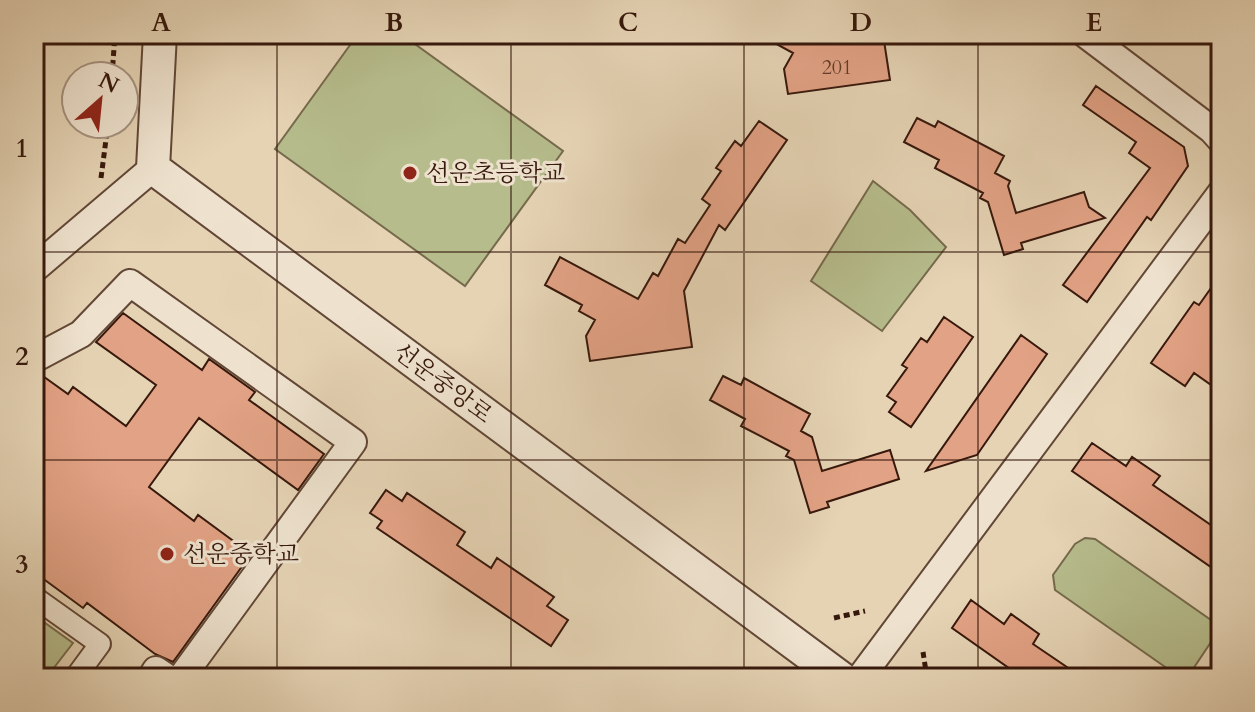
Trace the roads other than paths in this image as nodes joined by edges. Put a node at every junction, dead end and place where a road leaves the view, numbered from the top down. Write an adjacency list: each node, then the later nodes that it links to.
1 (160, 34): 4 (street)
2 (1085, 34): 3 (street)
3 (1221, 140)
4 (153, 168): 6 (street); 13 (street, 선운중앙로)
5 (1221, 193): 14 (street)
6 (34, 269)
7 (34, 359): 12 (street)
8 (34, 597): 9 (street)
9 (75, 678)
10 (151, 678): 11 (street)
11 (168, 678)
12 (181, 678)
13 (841, 678)
14 (860, 678)

